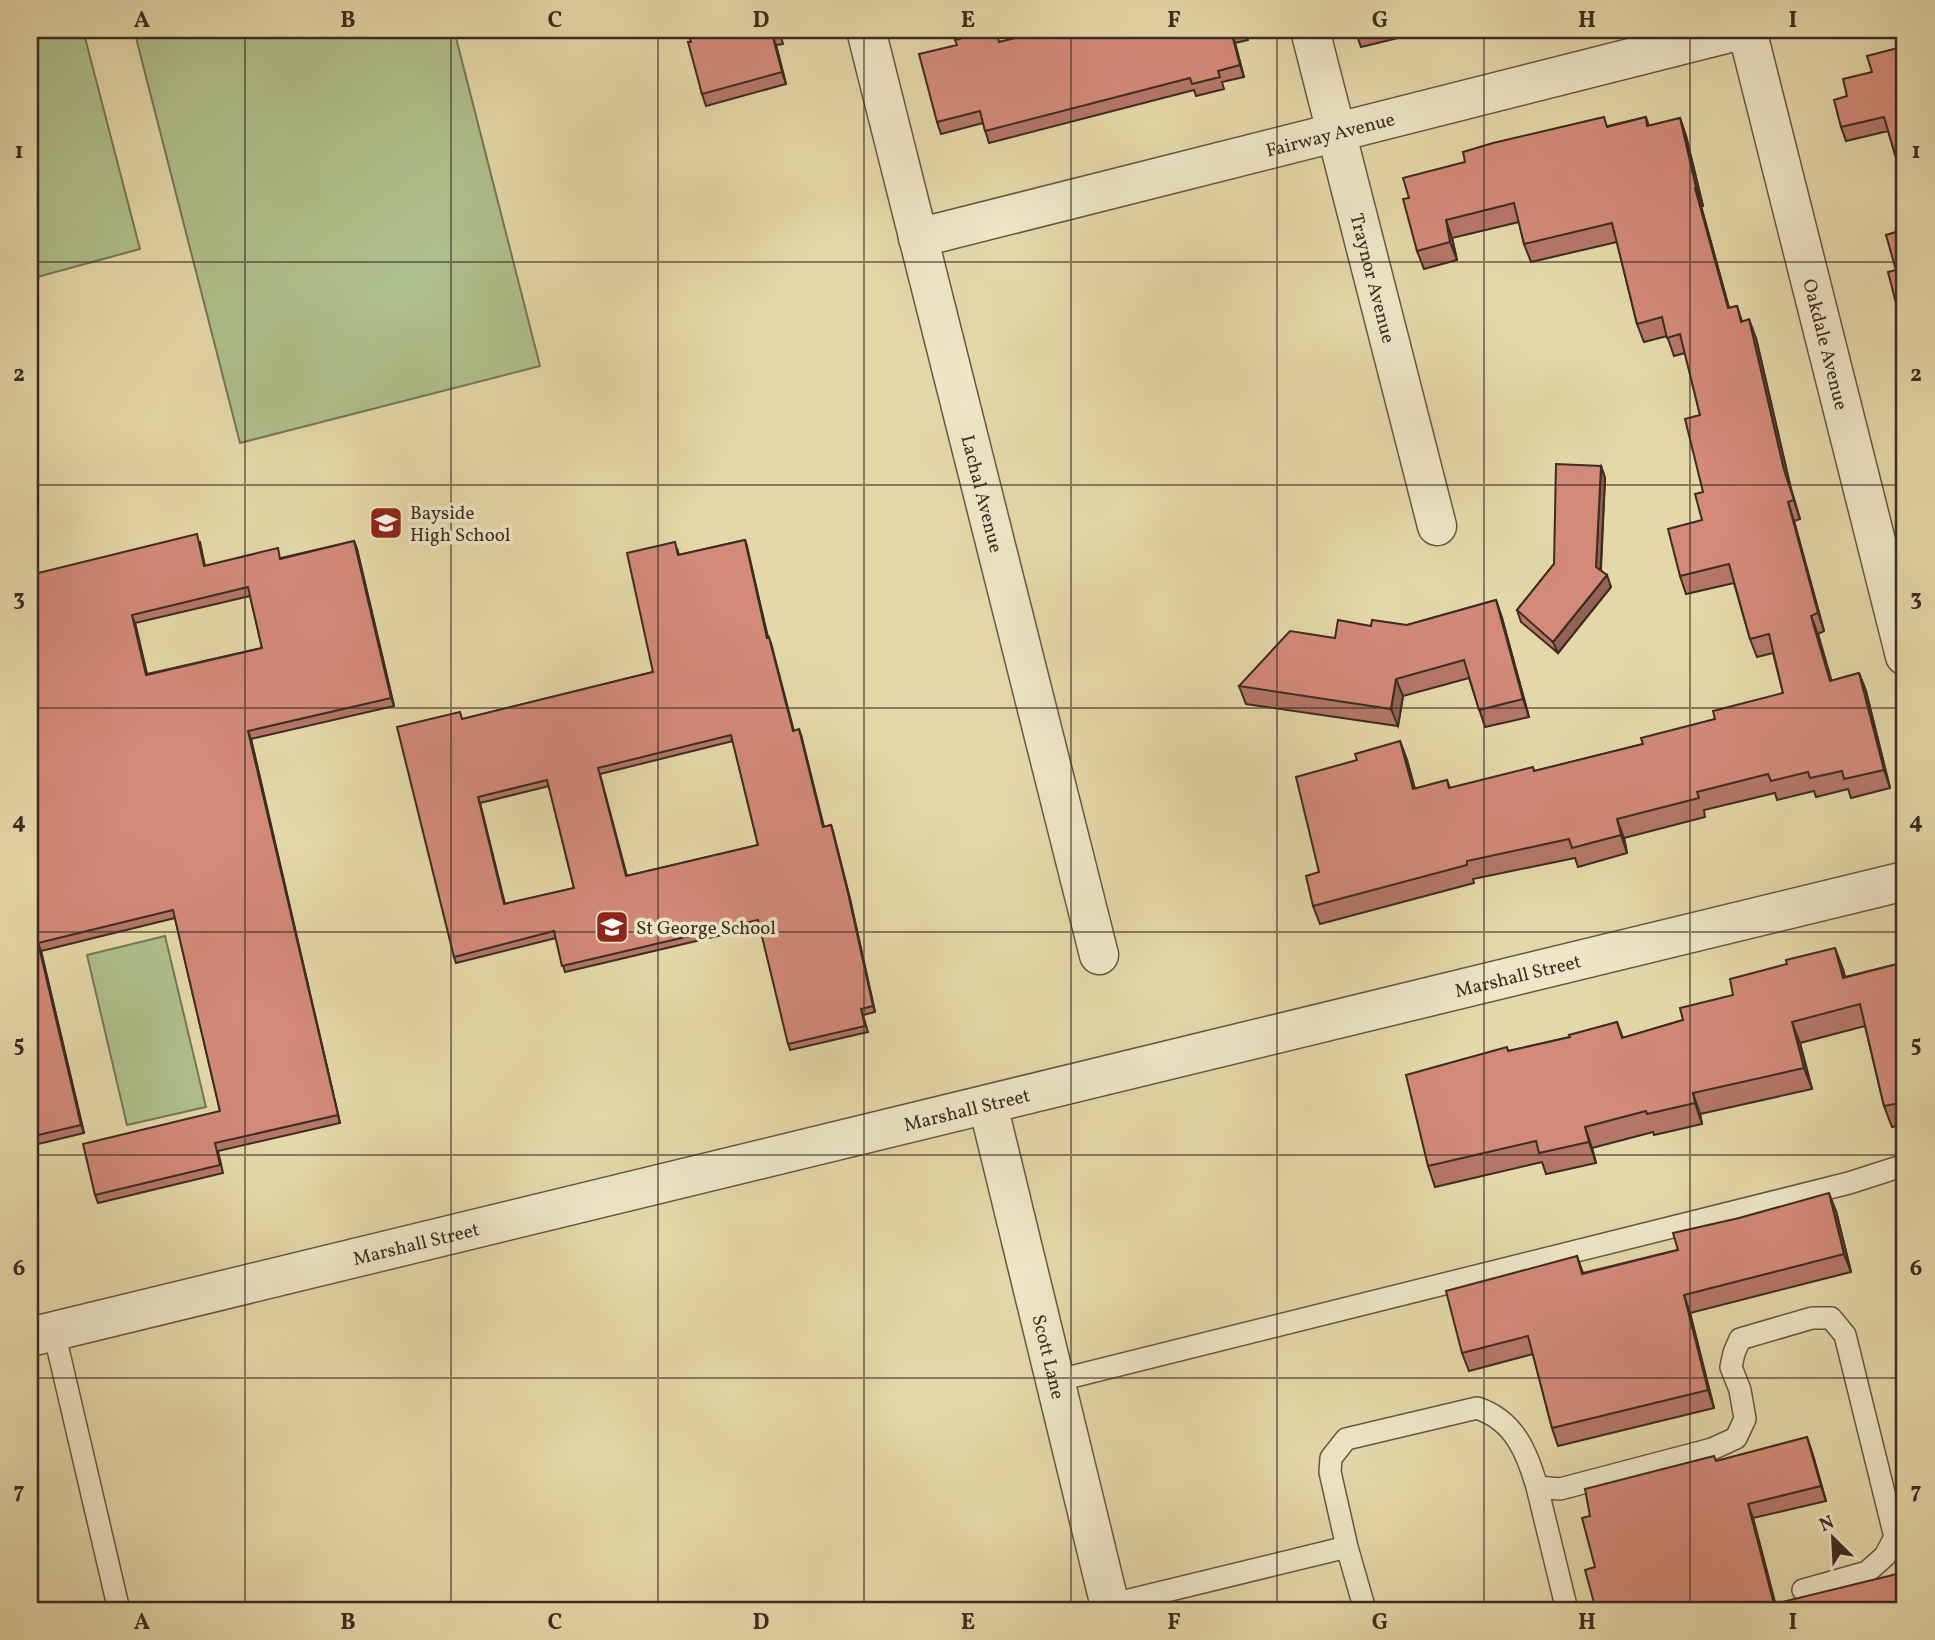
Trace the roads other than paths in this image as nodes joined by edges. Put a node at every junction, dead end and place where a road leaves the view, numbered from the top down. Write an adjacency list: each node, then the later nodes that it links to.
1 (866, 30): 6 (street, Lachal Avenue)
2 (1310, 30): 5 (street, Traynor Avenue)
3 (1741, 30): 5 (street, Fairway Avenue)
4 (1747, 30): 8 (street, Oakdale Avenue)
5 (1336, 132): 6 (street, Fairway Avenue); 7 (street, Traynor Avenue)
6 (918, 238): 10 (street, Lachal Avenue)
7 (1437, 526)
8 (1905, 656)
9 (1905, 881): 11 (street, Marshall Street)
10 (1099, 955)
11 (988, 1105): 13 (street, Marshall Street); 14 (street, Scott Lane)
12 (1905, 1165): 14 (lane)
13 (42, 1335): 18 (lane)
14 (1055, 1381): 19 (street, Scott Lane)
15 (1537, 1488): 16 (lane); 17 (lane); 21 (lane)
16 (1347, 1547): 19 (lane); 20 (lane)
17 (1803, 1590)
18 (118, 1606)
19 (1110, 1608)
20 (1364, 1610)
21 (1567, 1610)

